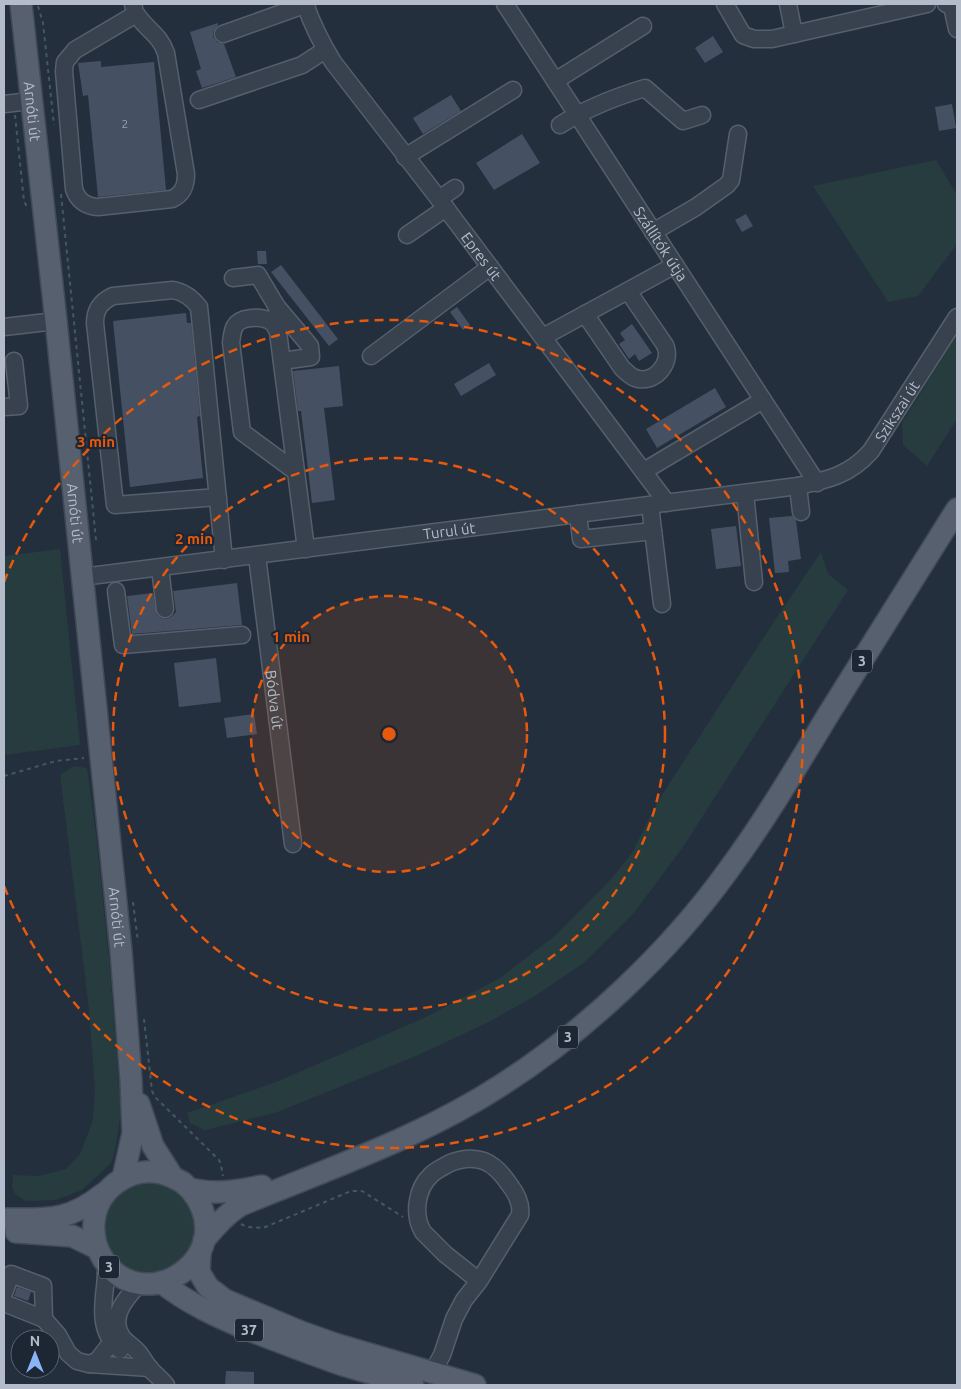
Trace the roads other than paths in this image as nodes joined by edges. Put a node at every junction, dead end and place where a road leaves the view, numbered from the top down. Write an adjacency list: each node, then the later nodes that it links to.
1 (21, 4): 17 (main road, Arnóti út)
2 (306, 4): 11 (street); 13 (street, Epres út)
3 (506, 4): 14 (street, Szállítók útja)
4 (725, 4): 12 (street)
5 (788, 4): 12 (street)
6 (927, 4): 12 (street)
7 (946, 4): 10 (street)
8 (134, 9): 8 (street)
9 (644, 26): 14 (street)
10 (957, 29)
11 (223, 34)
12 (794, 34)
13 (325, 50): 16 (street); 23 (street, Epres út)
14 (555, 81): 19 (street, Szállítók útja)
15 (512, 90): 23 (street)
16 (199, 100)
17 (32, 101): 18 (street); 35 (main road, Arnóti út)
18 (4, 104)
19 (577, 114): 20 (street); 21 (street); 26 (street, Szállítók útja)
20 (702, 115)
21 (560, 125)
22 (738, 134): 26 (street)
23 (405, 157): 25 (street, Epres út)
24 (455, 188): 25 (street)
25 (443, 204): 27 (street); 29 (street, Epres út)
26 (654, 232): 28 (street, Szállítók útja)
27 (407, 235)
28 (675, 265): 31 (street); 42 (street, Szállítók útja)
29 (490, 267): 38 (street, Epres út); 39 (street)
30 (233, 278): 32 (street)
31 (628, 291): 33 (street); 33 (street)
32 (277, 307): 37 (street); 41 (street)
33 (585, 314): 38 (street)
34 (957, 317): 46 (street, Szikszai út)
35 (56, 321): 36 (street); 59 (main road, Arnóti út)
36 (4, 326)
37 (278, 332): 41 (street); 44 (street)
38 (543, 336): 45 (street, Epres út)
39 (371, 356)
40 (14, 361): 43 (street)
41 (282, 361): 44 (street)
42 (763, 400): 45 (street); 46 (street, Szállítók útja)
43 (4, 407)
44 (295, 471): 55 (street)
45 (644, 472): 50 (street, Epres út)
46 (817, 482): 47 (street, Turul út)
47 (798, 486): 48 (street, Turul út); 52 (street)
48 (745, 493): 50 (street, Turul út); 60 (street)
49 (218, 497): 49 (street); 57 (street)
50 (659, 504): 53 (street, Turul út); 54 (street)
51 (957, 509): 68 (main road, 3)
52 (801, 512)
53 (578, 514): 54 (street); 55 (street, Turul út)
54 (653, 531): 62 (street)
55 (306, 549): 56 (street, Turul út)
56 (257, 556): 57 (street, Turul út); 65 (street, Bódva út)
57 (224, 560): 58 (street, Turul út)
58 (160, 568): 59 (street, Turul út); 63 (street)
59 (82, 577): 66 (main road, Arnóti út)
60 (754, 582)
61 (116, 591): 64 (street)
62 (662, 604)
63 (165, 609)
64 (242, 635)
65 (293, 844)
66 (127, 1024): 67 (main road); 69 (main road)
67 (172, 1176): 69 (main road, 3); 70 (main road, 3)
68 (305, 1178): 70 (main road, 3); 73 (main road, 3)
69 (116, 1183): 71 (main road, 3); 74 (main road, 3)
70 (190, 1189): 73 (main road, 3)
71 (4, 1219)
72 (4, 1231): 74 (main road, 3)
73 (202, 1247): 76 (main road, 3); 84 (main road, 37)
74 (101, 1255): 77 (main road, 3); 81 (street)
75 (478, 1281): 75 (street); 84 (street)
76 (161, 1282): 77 (main road, 3); 86 (main road, 37)
77 (140, 1283): 83 (street)
78 (4, 1293): 80 (street)
79 (4, 1304): 80 (street)
80 (44, 1319): 82 (street)
81 (111, 1343): 82 (street); 83 (street)
82 (89, 1364): 83 (street)
83 (150, 1368): 85 (street)
84 (432, 1373): 87 (main road, 37)
85 (166, 1385)
86 (410, 1385)
87 (475, 1385)

